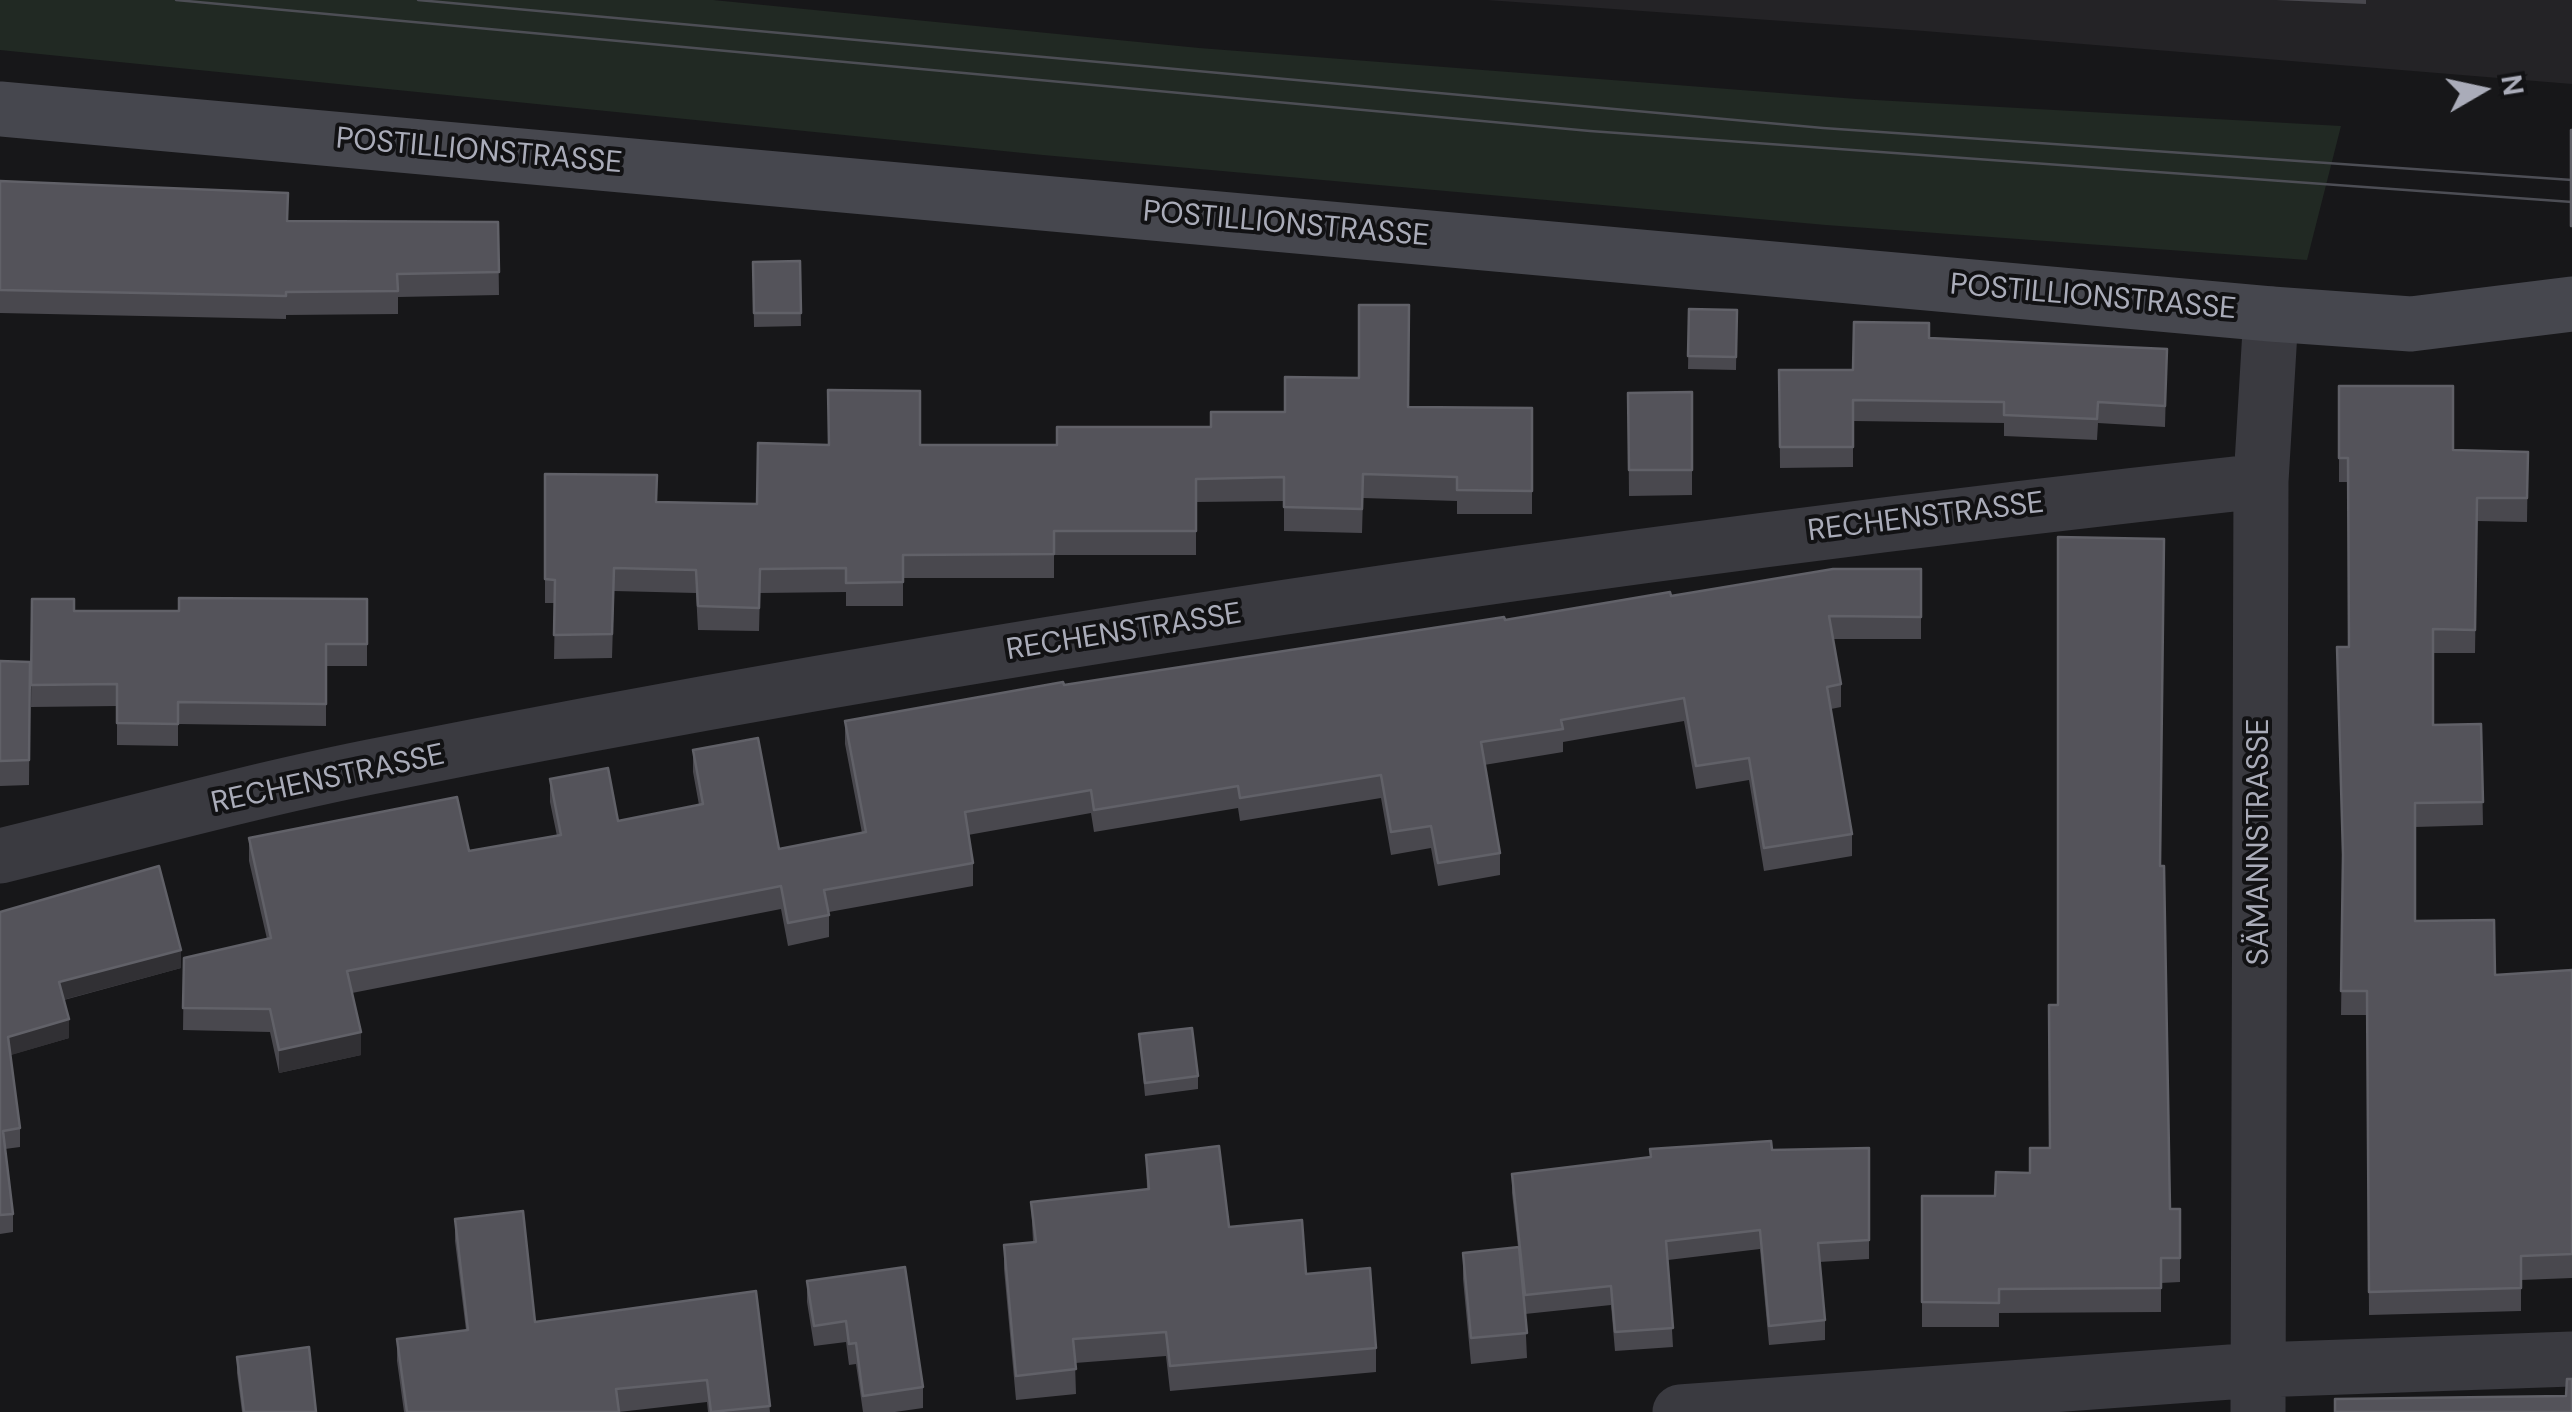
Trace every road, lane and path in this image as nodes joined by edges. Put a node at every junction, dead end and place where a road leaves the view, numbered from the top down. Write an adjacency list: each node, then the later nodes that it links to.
1 (0, 109): 3 (street, POSTILLIONSTRASSE)
2 (2572, 304): 3 (street, POSTILLIONSTRASSE)
3 (2270, 314): 4 (street, SÄMANNSTRASSE)
4 (2260, 480): 5 (street, RECHENSTRASSE); 7 (street, SÄMANNSTRASSE)
5 (0, 856)
6 (2572, 1359): 7 (street)
7 (2258, 1391): 8 (street)
8 (1680, 1412)

